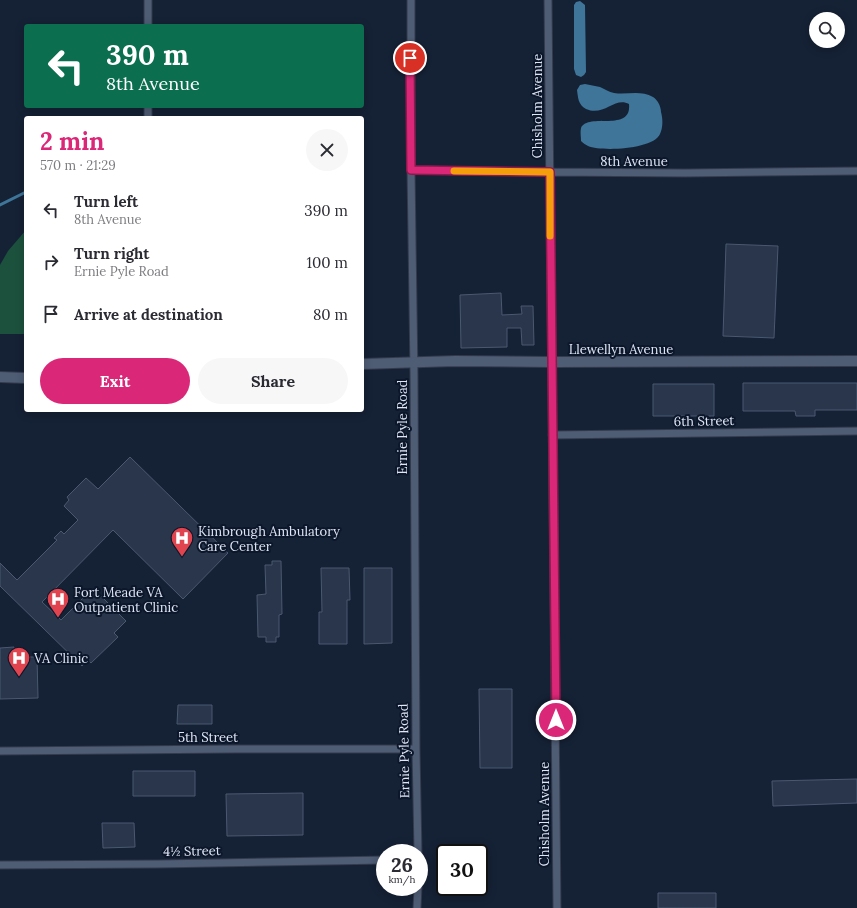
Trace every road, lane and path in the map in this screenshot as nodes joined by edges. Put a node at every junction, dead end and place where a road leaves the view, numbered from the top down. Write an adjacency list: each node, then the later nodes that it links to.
1 (148, 0): 4 (street)
2 (411, 0): 5 (street, Ernie Pyle Road)
3 (548, 0): 7 (street, Chisholm Avenue)
4 (148, 24)
5 (411, 170): 7 (street, 8th Avenue); 10 (street, Ernie Pyle Road)
6 (857, 171): 7 (street, 8th Avenue)
7 (550, 172): 9 (street, Chisholm Avenue)
8 (857, 361): 9 (street, Llewellyn Avenue)
9 (552, 362): 10 (street, Llewellyn Avenue); 15 (street, Chisholm Avenue)
10 (414, 363): 11 (street, Llewellyn Avenue); 16 (street, Ernie Pyle Road)
11 (364, 364)
12 (0, 377): 13 (street)
13 (24, 378)
14 (857, 431): 15 (street, 6th Street)
15 (552, 436): 23 (street, Chisholm Avenue)
16 (416, 749): 17 (street, 5th Street); 18 (street, Ernie Pyle Road)
17 (0, 750)
18 (418, 844)
19 (376, 860): 20 (street, 4½ Street)
20 (0, 865)
21 (418, 896): 22 (street)
22 (417, 908)
23 (557, 908)

